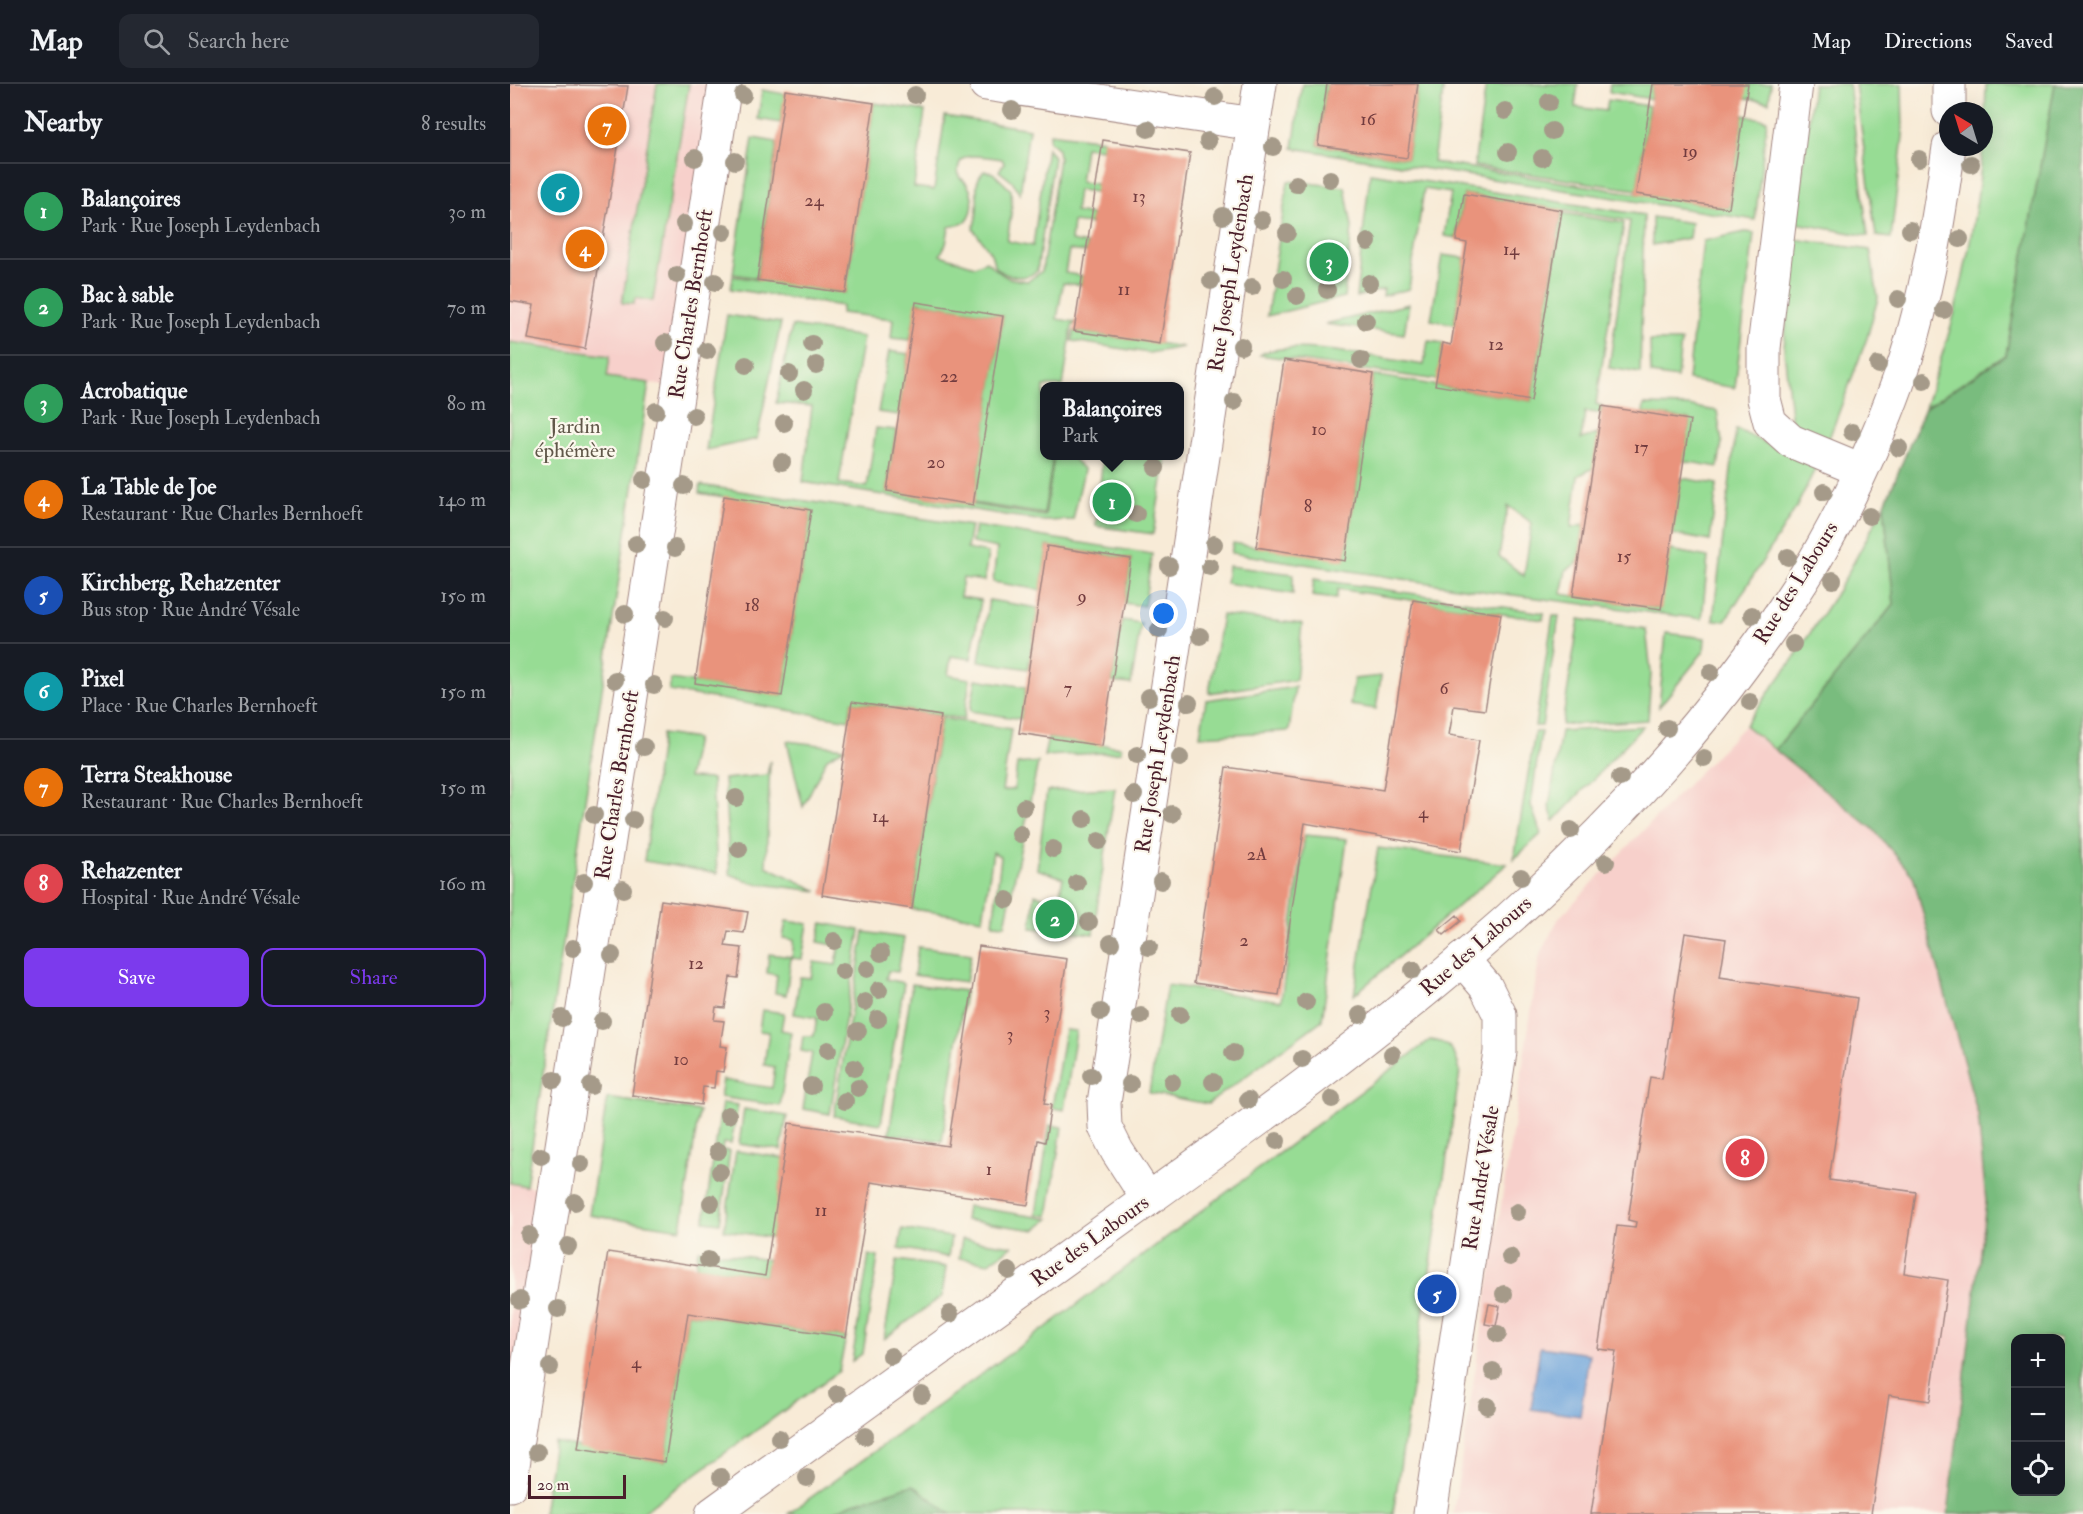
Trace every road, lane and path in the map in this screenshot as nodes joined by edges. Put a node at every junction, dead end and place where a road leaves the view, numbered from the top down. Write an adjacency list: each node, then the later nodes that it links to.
1 (725, 84): 12 (street, Rue Charles Bernhoeft)
2 (986, 84): 7 (street)
3 (1260, 84): 7 (street, Rue Joseph Leydenbach)
4 (1796, 84): 9 (street)
5 (1949, 84): 6 (street)
6 (1949, 102)
7 (1254, 124): 11 (street, Rue Joseph Leydenbach)
8 (1947, 156): 9 (street, Rue des Labours)
9 (1861, 470): 10 (street, Rue des Labours)
10 (1462, 959): 11 (street, Rue des Labours); 14 (street, Rue André Vésale)
11 (1148, 1198): 13 (street, Rue des Labours)
12 (510, 1485)
13 (712, 1514)
14 (1430, 1514)

